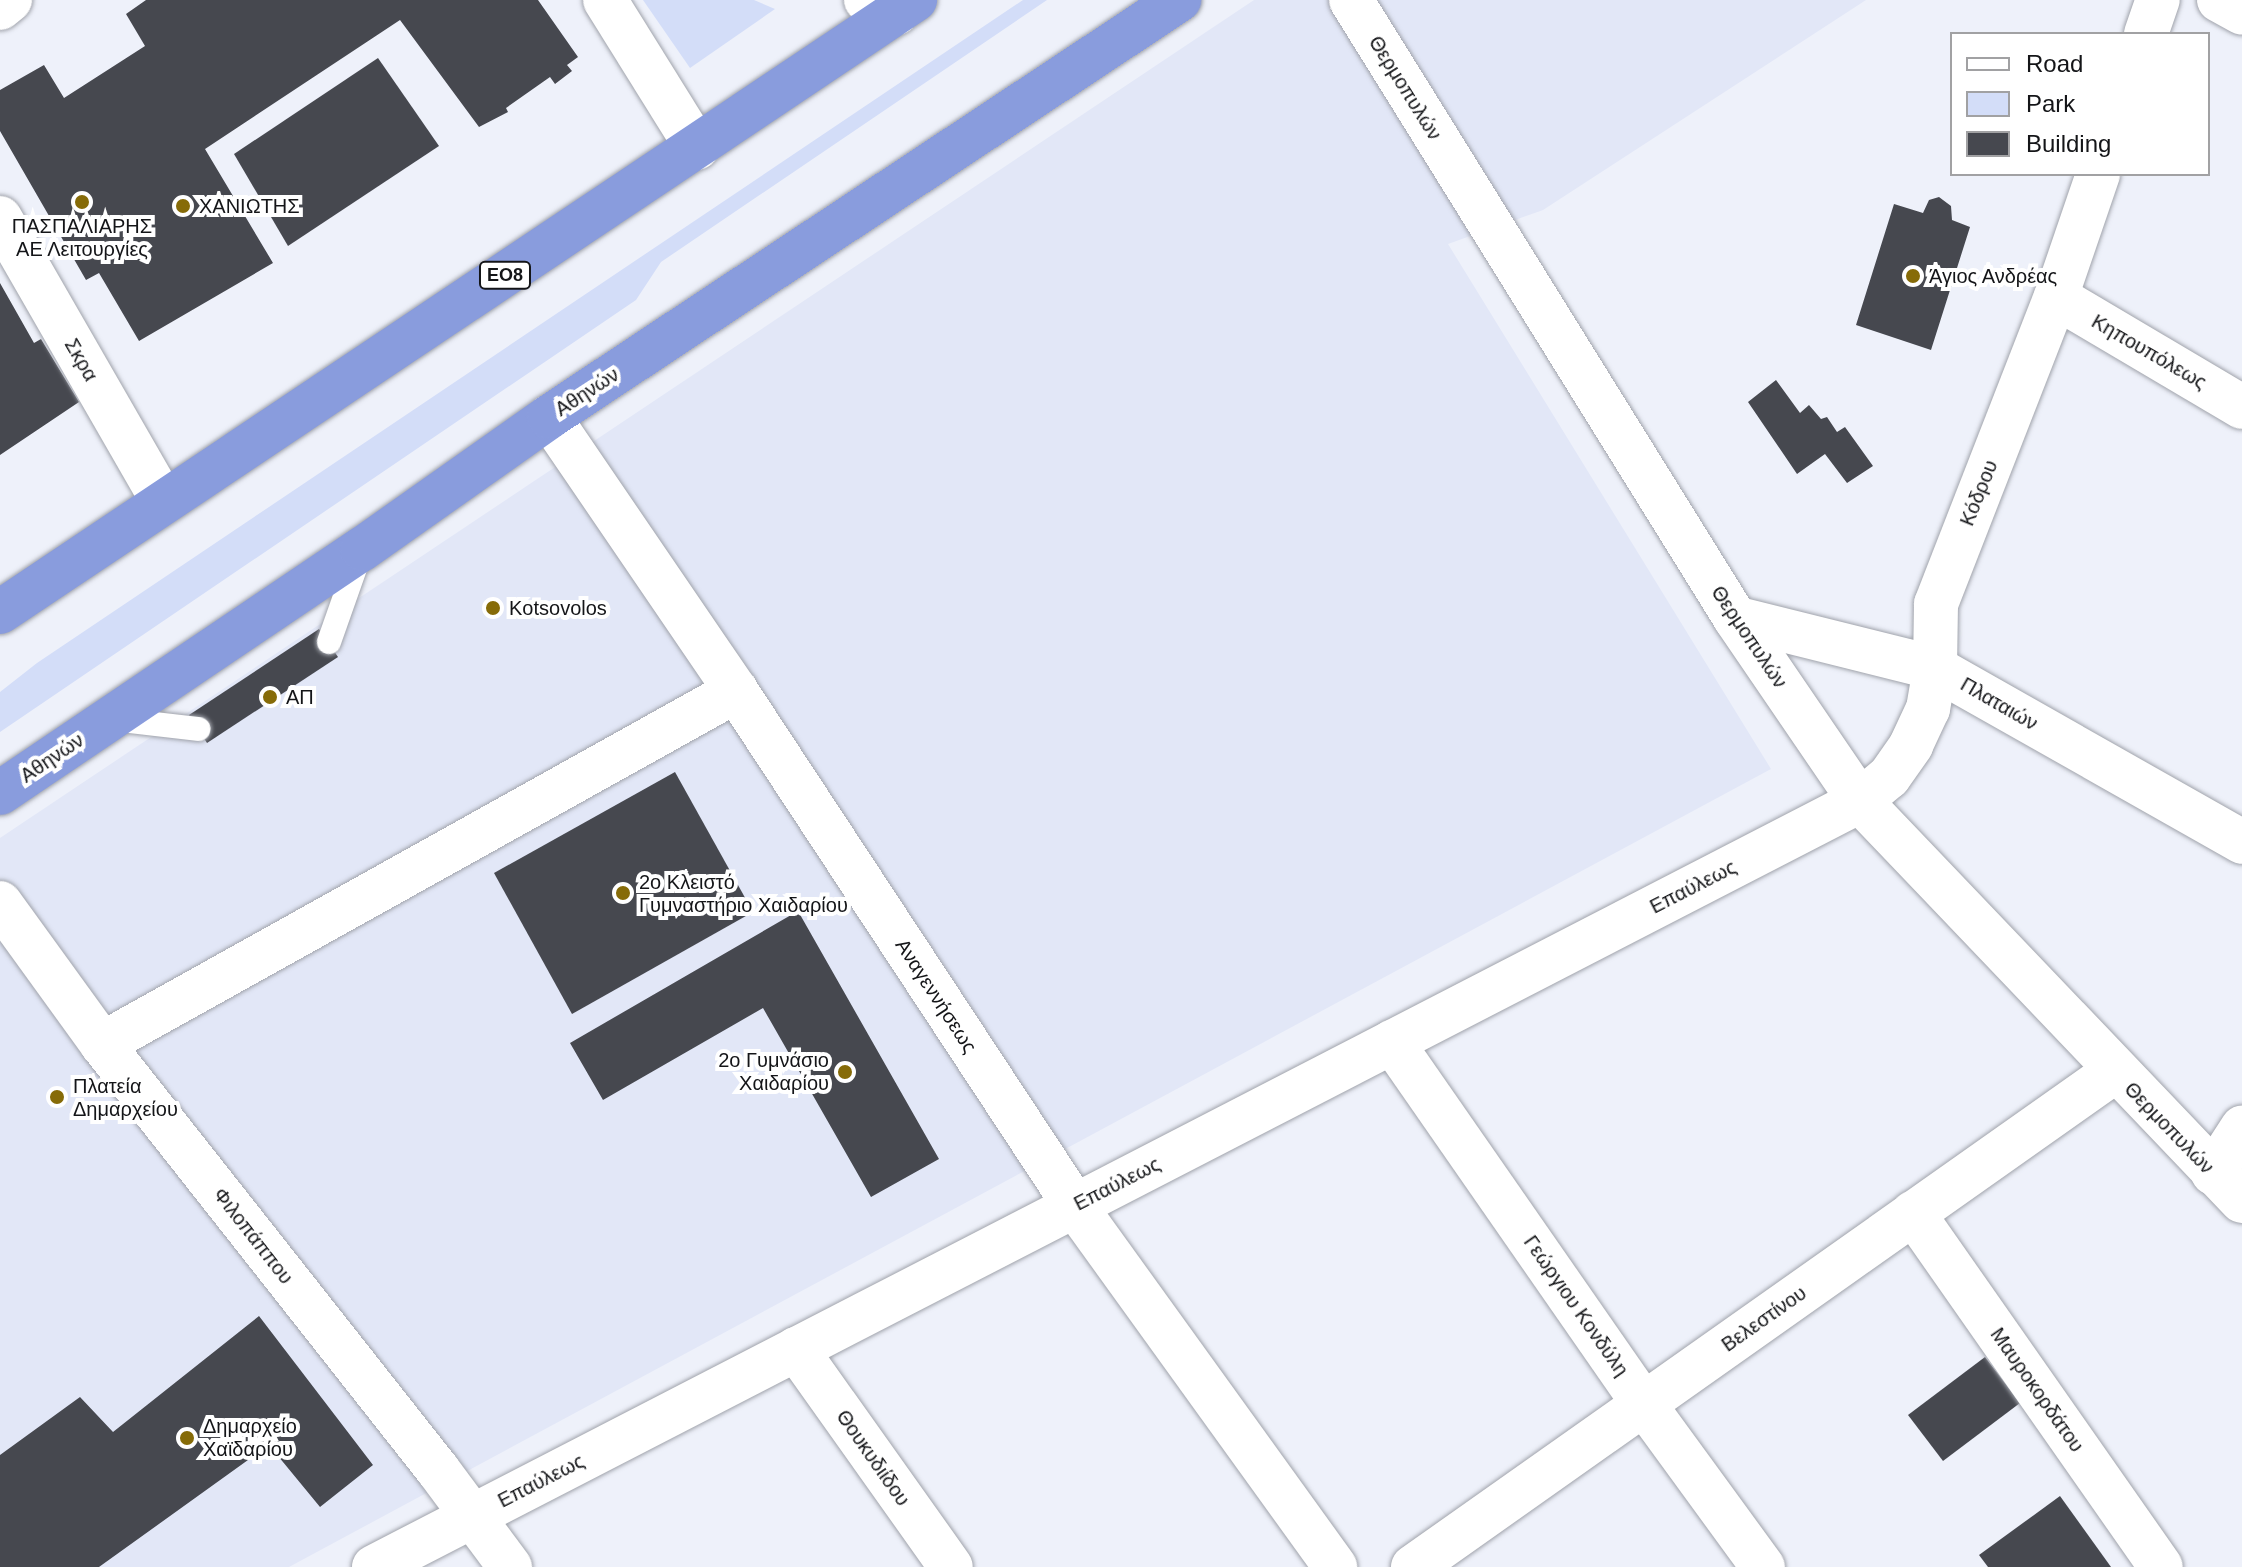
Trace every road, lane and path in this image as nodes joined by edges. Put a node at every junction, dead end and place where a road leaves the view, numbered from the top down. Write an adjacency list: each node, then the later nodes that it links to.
1 (10, 0): 8 (street)
2 (605, 0): 11 (street)
3 (1179, 0): 16 (highway, Αθηνών)
4 (1351, 0): 20 (street, Θερμοπυλών)
5 (2158, 0): 10 (street)
6 (2219, 0): 9 (street)
7 (892, 4): 11 (highway, ΕΟ8)
8 (0, 8)
9 (2242, 13)
10 (2147, 32)
11 (697, 148): 17 (highway, ΕΟ8)
12 (2097, 176): 14 (street, Κόδρου)
13 (0, 218): 17 (street, Σκρα)
14 (2056, 297): 15 (street, Κηπουπόλεως); 22 (street, Κόδρου)
15 (2242, 407)
16 (549, 417): 18 (highway, Αθηνών); 23 (street, Αναγεννήσεως)
17 (163, 502): 19 (highway, ΕΟ8)
18 (362, 549): 21 (lane); 24 (highway, Αθηνών)
19 (0, 612)
20 (1735, 618): 22 (street, Πλαταιών); 27 (street, Θερμοπυλών)
21 (329, 642)
22 (1935, 668): 27 (street, Κόδρου); 28 (street, Πλαταιών)
23 (736, 691): 31 (street); 35 (street, Αναγεννήσεως)
24 (110, 719): 25 (lane); 26 (highway, Αθηνών)
25 (198, 729)
26 (0, 793)
27 (1860, 801): 30 (street, Επαύλεως); 32 (street, Θερμοπυλών)
28 (2242, 842)
29 (0, 903): 31 (street, Φιλοπάππου)
30 (1392, 1042): 35 (street, Επαύλεως); 38 (street, Γεώργιου Κονδύλη)
31 (102, 1044): 39 (street, Φιλοπάππου)
32 (2115, 1071): 34 (street, Θερμοπυλών); 36 (street, Βελεστίνου)
33 (2242, 1128): 34 (street)
34 (2227, 1187)
35 (1075, 1206): 37 (street, Επαύλεως); 43 (street, Αναγεννήσεως)
36 (1913, 1213): 38 (street, Βελεστίνου); 46 (street, Μαυροκορδάτου)
37 (796, 1349): 39 (street, Επαύλεως); 42 (street, Θουκυδιίδου)
38 (1644, 1404): 44 (street, Βελεστίνου); 45 (street, Γεώργιου Κονδύλη)
39 (471, 1517): 40 (street, Επαύλεως); 41 (street, Φιλοπάππου)
40 (374, 1567)
41 (510, 1567)
42 (951, 1567)
43 (1335, 1567)
44 (1413, 1567)
45 (1763, 1567)
46 (2161, 1567)

